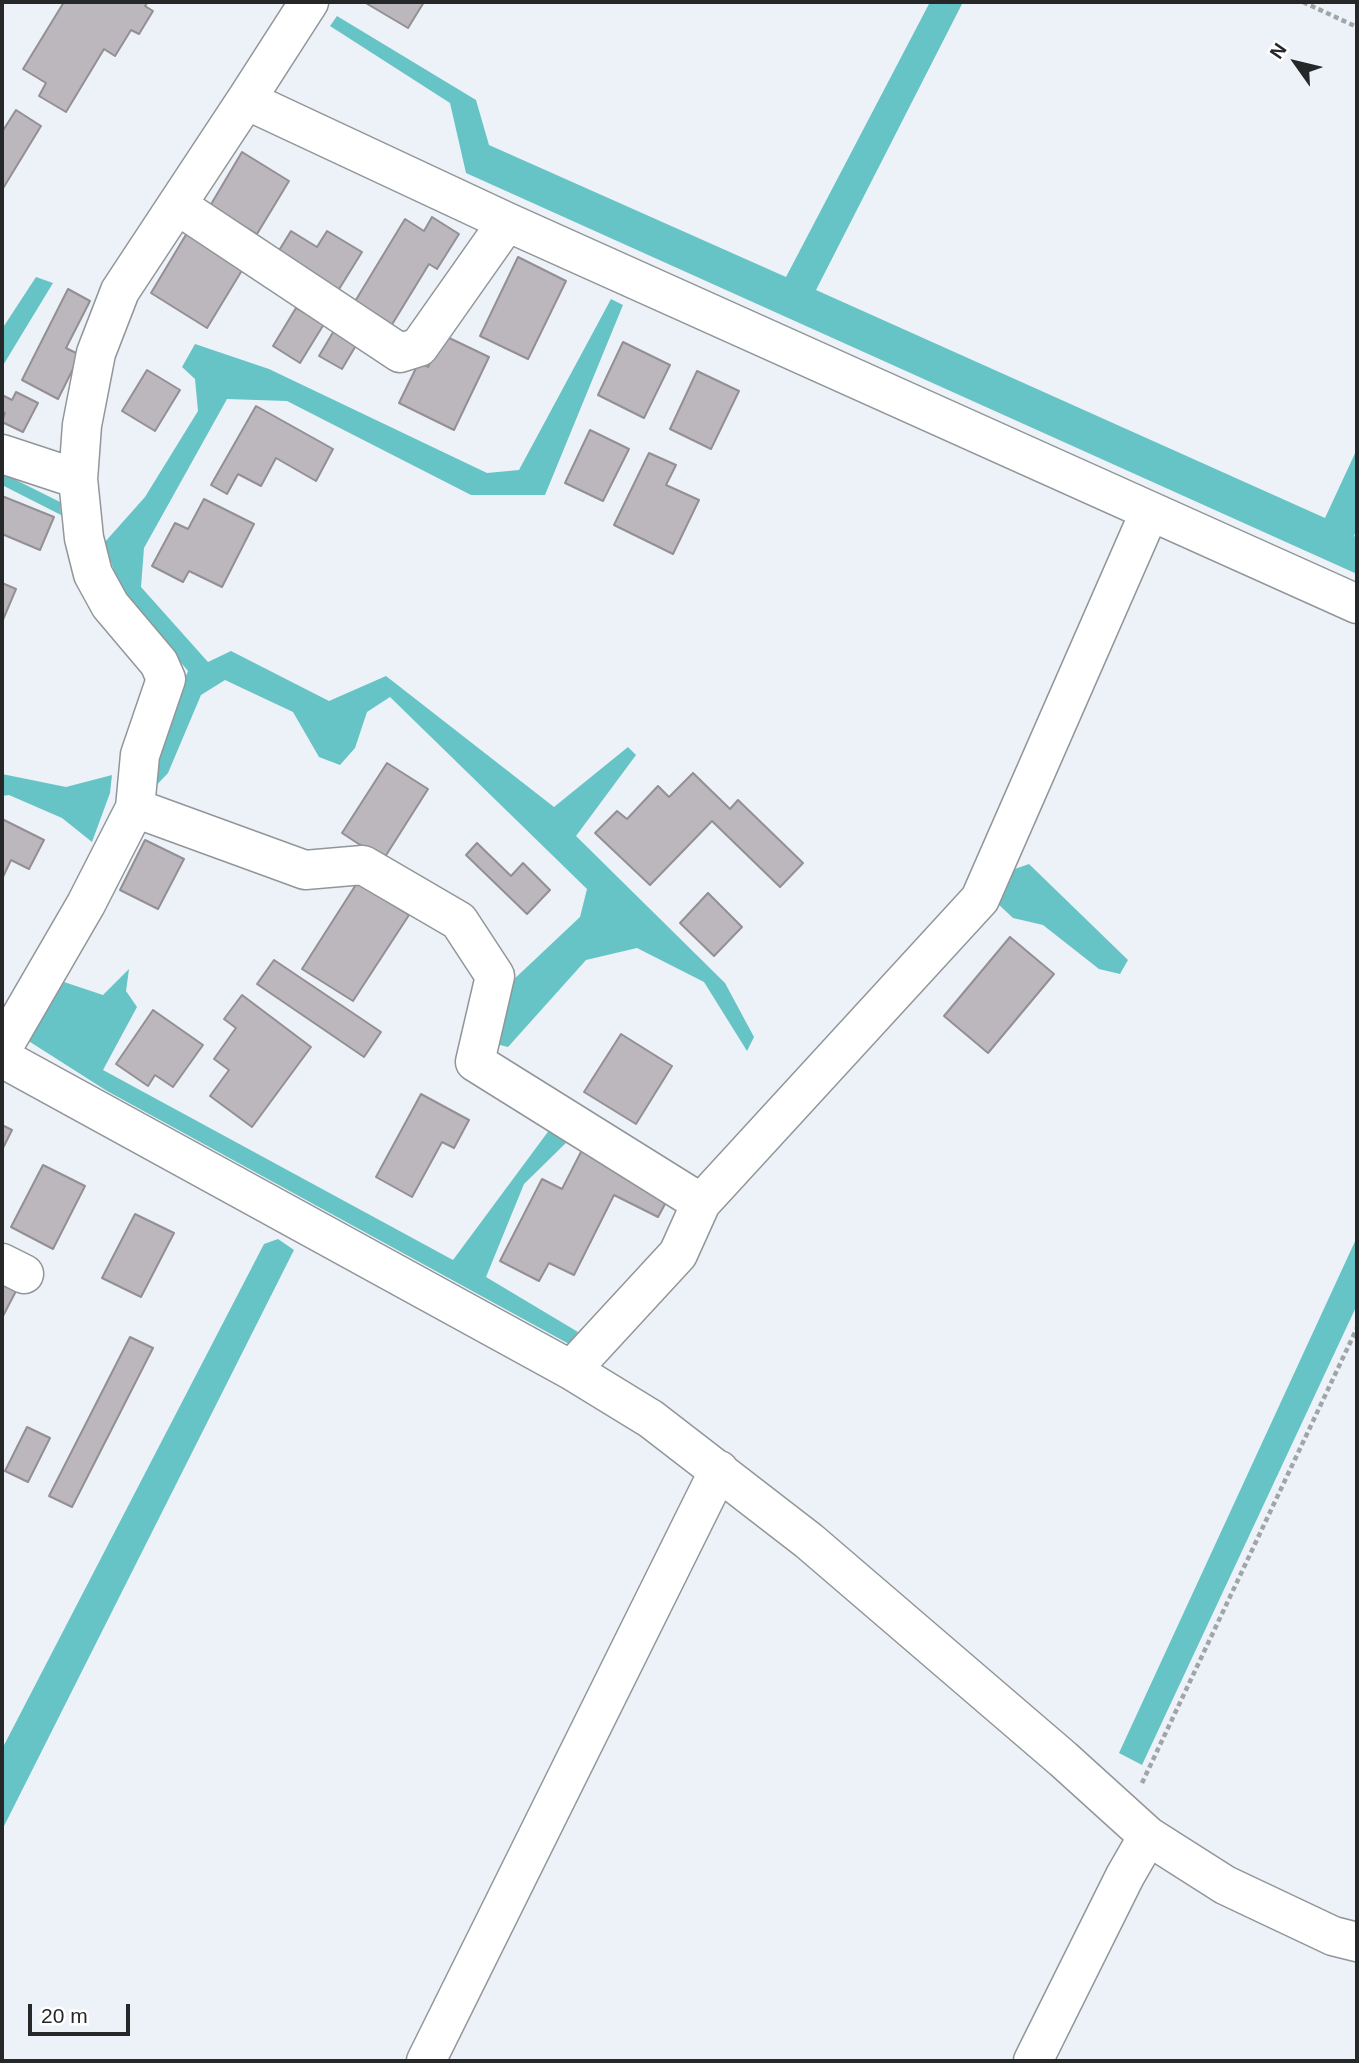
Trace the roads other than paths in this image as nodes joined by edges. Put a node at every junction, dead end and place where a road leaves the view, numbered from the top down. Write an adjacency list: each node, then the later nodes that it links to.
1 (309, 2): 2 (street)
2 (246, 100): 3 (street); 4 (street)
3 (177, 205): 4 (street); 6 (street)
4 (507, 222): 7 (street)
5 (2, 454): 6 (street)
6 (78, 479): 9 (street)
7 (1150, 511): 8 (street); 12 (street)
8 (1357, 604)
9 (135, 808): 10 (street); 12 (street)
10 (2, 1049)
11 (2, 1058): 13 (street)
12 (701, 1203): 13 (street)
13 (571, 1370): 14 (street)
14 (719, 1470): 15 (street); 17 (street)
15 (1137, 1826): 16 (street); 18 (street)
16 (1357, 1942)
17 (426, 2061)
18 (1033, 2061)

